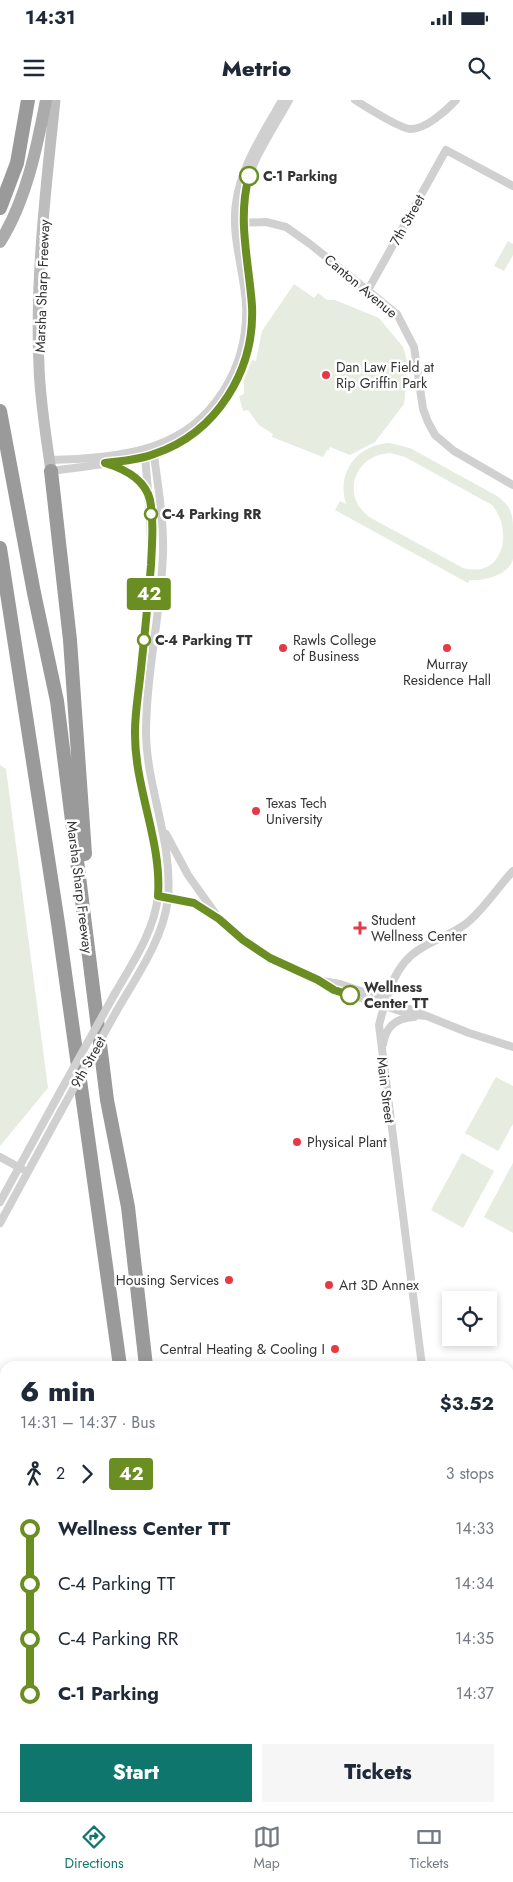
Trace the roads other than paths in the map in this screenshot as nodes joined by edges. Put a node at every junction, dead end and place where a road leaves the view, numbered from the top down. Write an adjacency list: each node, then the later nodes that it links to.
1 (28, 100): 9 (highway)
2 (46, 100): 11 (main road)
3 (55, 100): 17 (main road, Marsha Sharp Freeway)
4 (282, 100): 10 (street)
5 (289, 100): 10 (street)
6 (354, 100): 7 (street)
7 (456, 100)
8 (513, 186): 12 (street, 7th Street)
9 (0, 208)
10 (240, 223): 12 (street, Canton Avenue); 14 (street)
11 (0, 242)
12 (368, 290): 18 (street, Canton Avenue)
13 (0, 411): 28 (highway, Marsha Sharp Freeway)
14 (151, 452): 15 (street); 17 (street); 22 (street)
15 (145, 457): 16 (street); 19 (street, 9th Street)
16 (105, 463): 17 (street); 19 (street)
17 (50, 466): 28 (highway)
18 (513, 485)
19 (149, 499): 24 (street, 9th Street)
20 (0, 548): 21 (highway, Marsha Sharp Freeway)
21 (1, 559): 37 (highway, Marsha Sharp Freeway)
22 (161, 823): 25 (street, 9th Street); 26 (street)
23 (513, 871): 27 (street, Main Street)
24 (158, 896): 25 (street); 33 (street, 9th Street, bridge)
25 (168, 899): 26 (street); 34 (street, 9th Street, bridge)
26 (219, 919): 27 (street)
27 (386, 1003): 29 (street); 31 (street, Main Street)
28 (96, 1013): 38 (highway, Marsha Sharp Freeway)
29 (426, 1016): 30 (street); 31 (street)
30 (513, 1048)
31 (382, 1053): 39 (street, Main Street)
32 (0, 1157): 33 (street)
33 (19, 1168): 34 (street); 35 (street, 9th Street)
34 (28, 1172): 36 (street, 9th Street)
35 (0, 1202)
36 (0, 1223)
37 (119, 1361)
38 (145, 1361)
39 (421, 1361)

